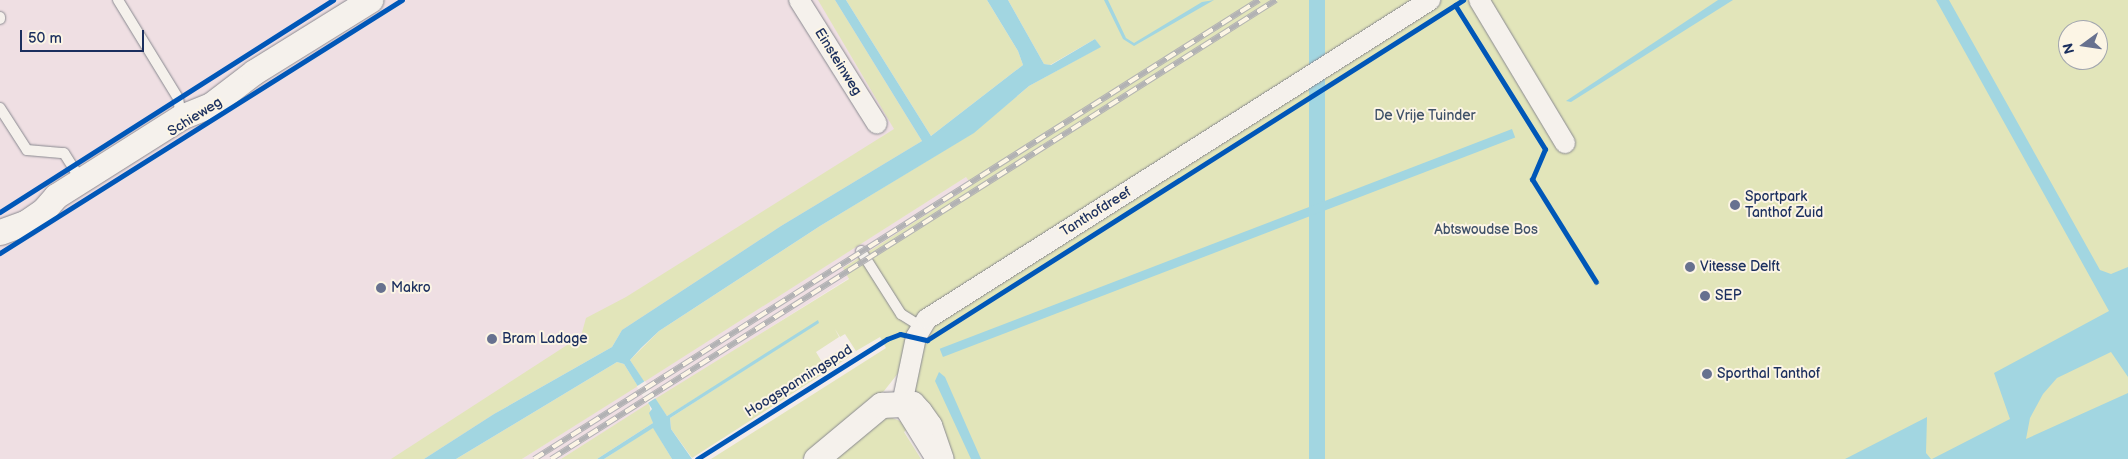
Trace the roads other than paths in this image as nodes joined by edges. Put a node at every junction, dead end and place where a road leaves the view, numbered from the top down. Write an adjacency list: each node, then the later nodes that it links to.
1 (118, 0): 7 (lane)
2 (370, 0): 7 (street, Schieweg)
3 (799, 0): 8 (street, Einsteinweg)
4 (1430, 0): 13 (street, Tanthofdreef)
5 (1478, 0): 9 (street)
6 (0, 108): 10 (lane)
7 (181, 118): 10 (street, Schieweg)
8 (877, 124)
9 (1565, 143)
10 (81, 180): 11 (street, Schieweg)
11 (2, 230)
12 (861, 251): 13 (lane)
13 (922, 327): 14 (street, Tanthofdreef)
14 (902, 404): 15 (street); 16 (street); 17 (street)
15 (816, 459)
16 (936, 459)
17 (944, 459)

